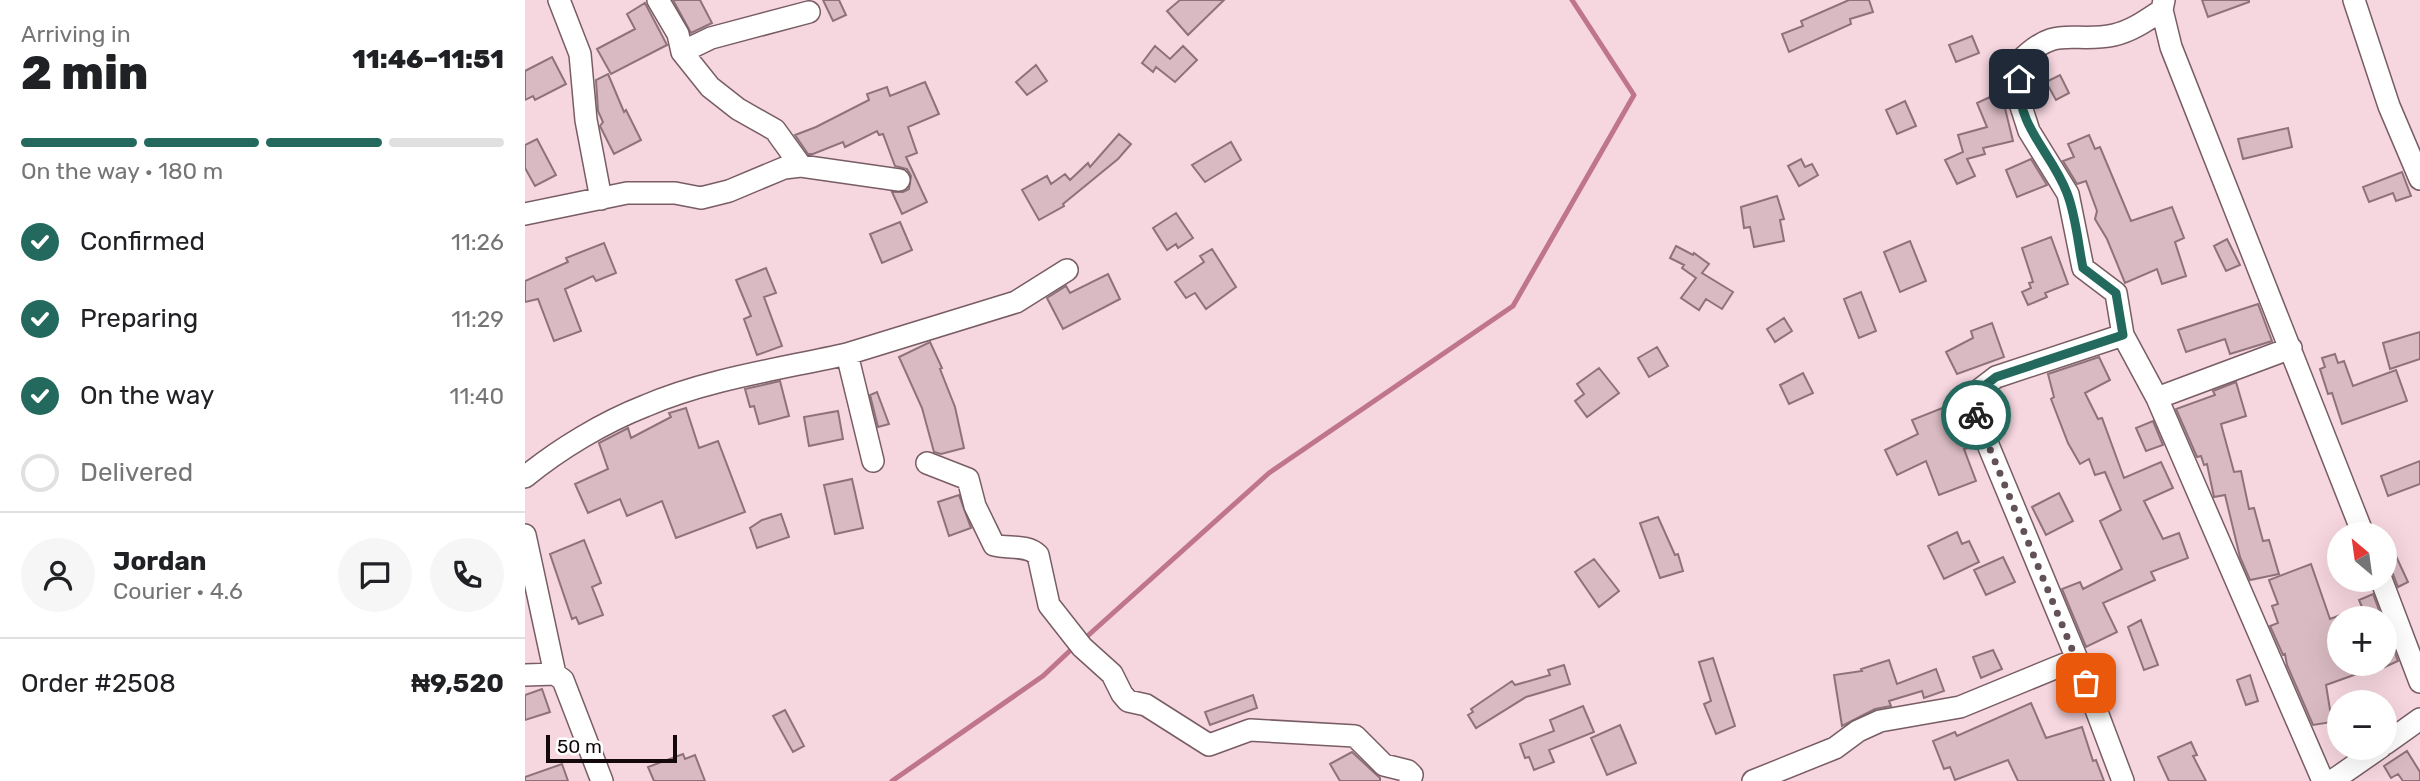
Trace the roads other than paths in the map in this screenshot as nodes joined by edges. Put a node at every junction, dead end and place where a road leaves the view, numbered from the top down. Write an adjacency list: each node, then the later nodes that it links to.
1 (559, 0): 10 (street)
2 (658, 0): 6 (street)
3 (2354, 0): 8 (street)
4 (2163, 5): 13 (street); 14 (street)
5 (809, 12): 6 (street)
6 (682, 52): 7 (street)
7 (801, 166): 9 (street); 10 (street)
8 (2420, 179)
9 (899, 180)
10 (601, 199): 11 (street)
11 (525, 214)
12 (1067, 270): 15 (street)
13 (2123, 335): 16 (street); 23 (street)
14 (2291, 348): 16 (street); 20 (street)
15 (847, 354): 17 (street); 19 (street)
16 (2157, 398): 30 (street)
17 (873, 461)
18 (927, 463): 32 (street)
19 (525, 477)
20 (2358, 522)
21 (525, 535): 24 (street)
22 (2386, 592): 26 (street)
23 (2077, 659): 33 (street); 34 (street)
24 (555, 674): 25 (street); 31 (street)
25 (525, 676)
26 (2420, 682)
27 (2420, 719): 28 (street)
28 (2397, 735)
29 (2362, 760): 30 (street)
30 (2333, 780)
31 (602, 781)
32 (1410, 781)
33 (1753, 781)
34 (2123, 781)

